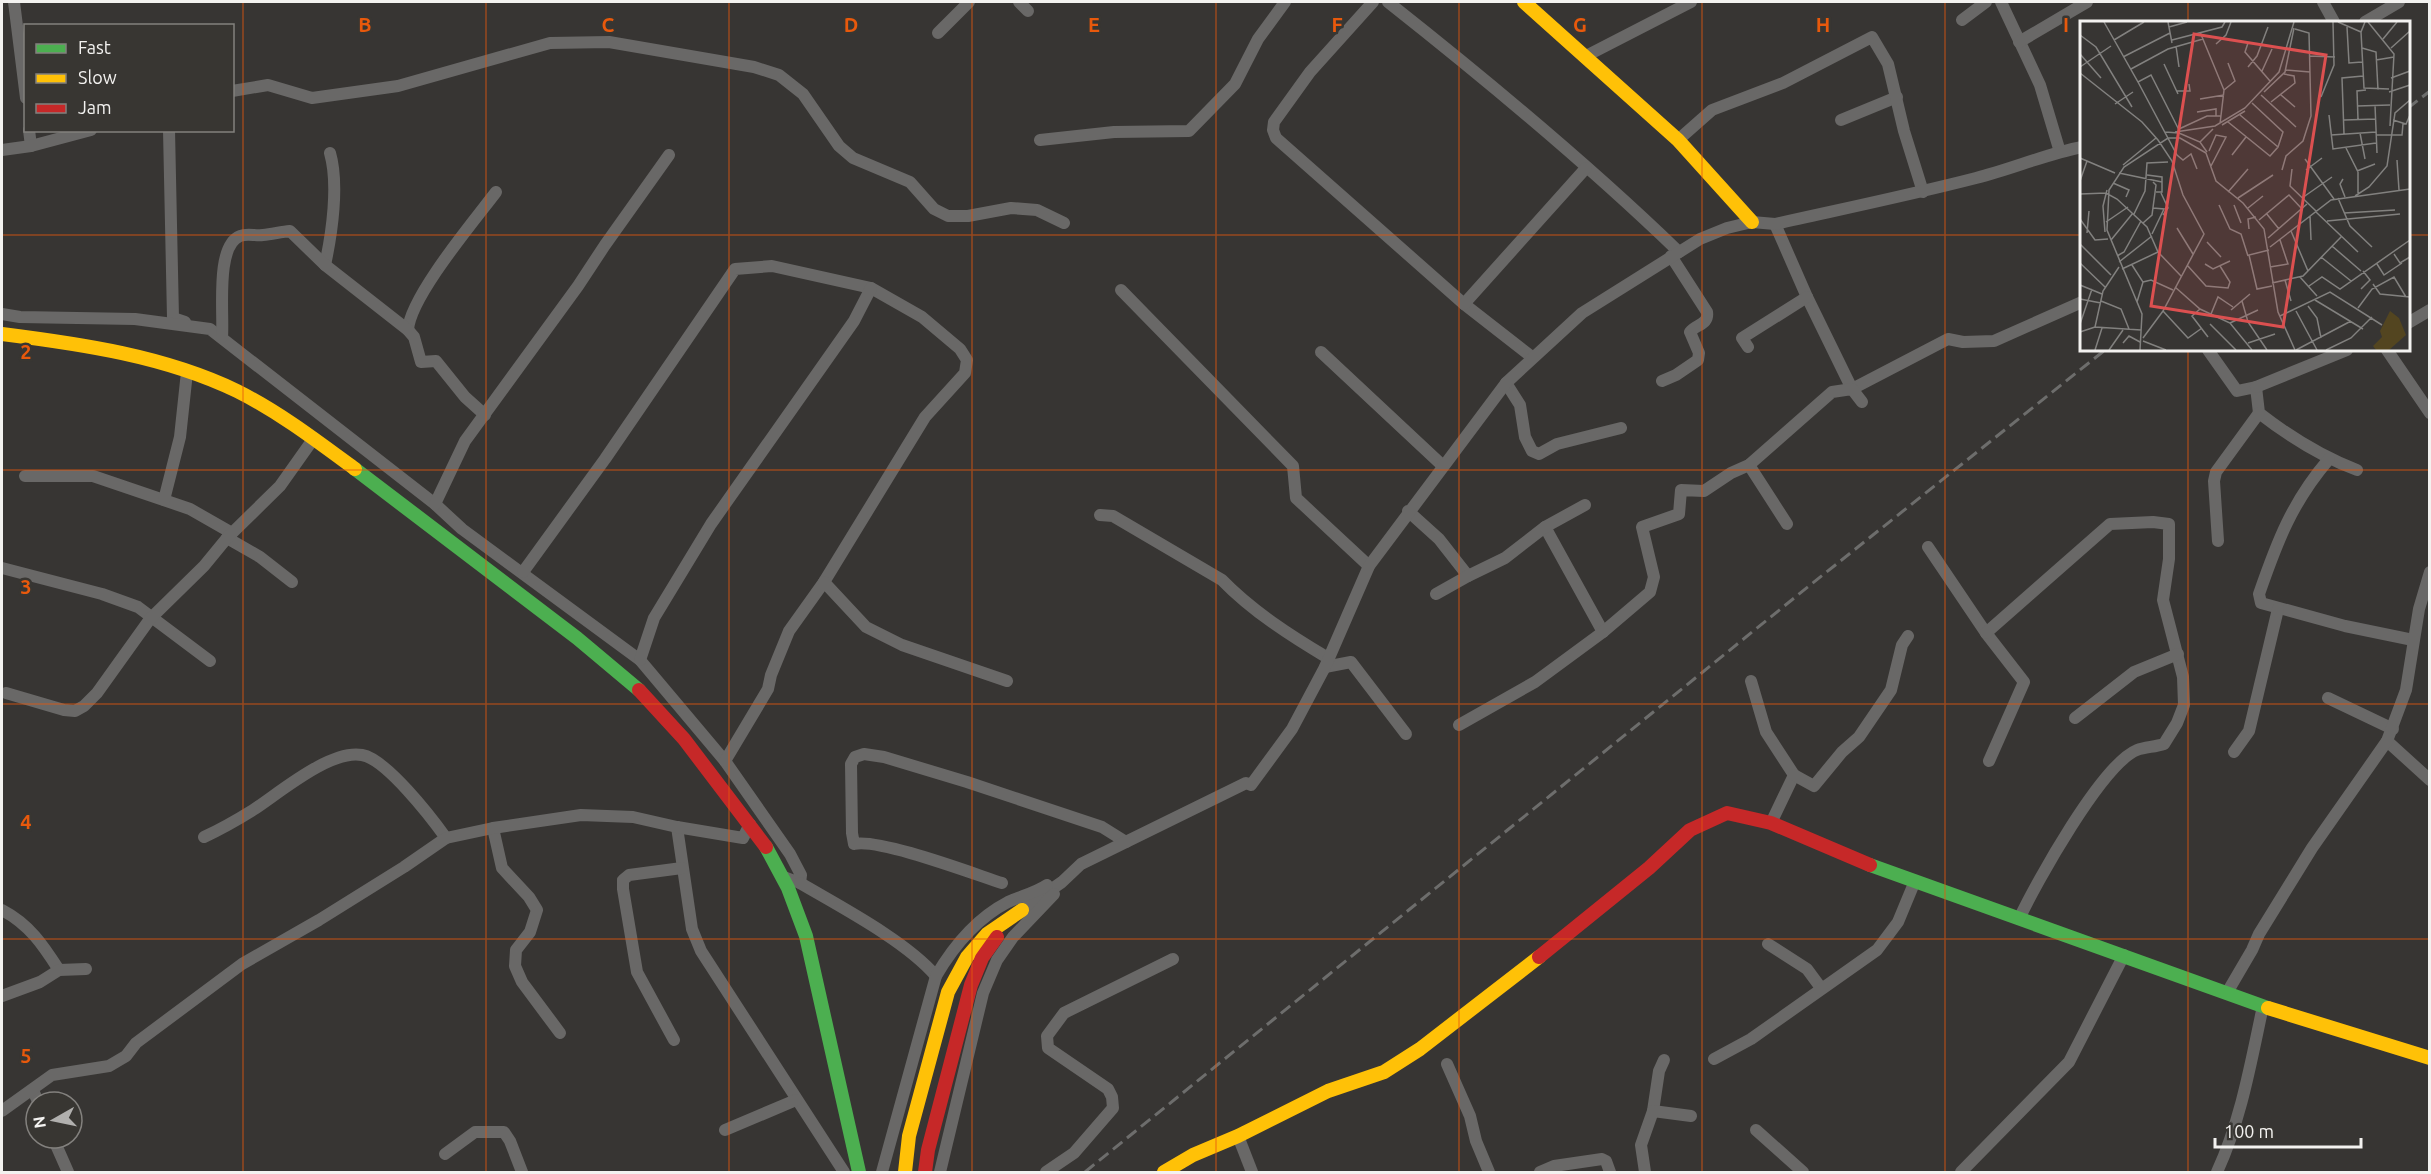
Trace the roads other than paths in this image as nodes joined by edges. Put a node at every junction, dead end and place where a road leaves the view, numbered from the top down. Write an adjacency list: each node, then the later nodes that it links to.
1 (14, 2): 19 (street)
2 (969, 2): 16 (street)
3 (1373, 2): 46 (street)
4 (1388, 2): 34 (street)
5 (1524, 2): 18 (main road)
6 (1691, 2): 18 (street)
7 (1986, 2): 13 (street)
8 (2001, 2): 17 (street)
9 (2087, 2): 17 (street)
10 (2323, 2): 14 (street)
11 (2398, 2): 15 (street)
12 (1278, 4): 26 (street)
13 (1962, 20)
14 (2333, 21)
15 (2367, 21)
16 (938, 33)
17 (2019, 42): 31 (street)
18 (1584, 57): 27 (main road)
19 (24, 82)
20 (234, 91): 37 (street)
21 (1897, 97): 22 (street); 27 (street); 36 (street)
22 (1841, 120)
23 (29, 132): 28 (street)
24 (84, 132): 28 (street)
25 (169, 132): 51 (street)
26 (1040, 140)
27 (1678, 140): 38 (main road)
28 (31, 146): 30 (street)
29 (2080, 147): 31 (street)
30 (2, 150)
31 (2060, 152): 36 (street)
32 (330, 153): 41 (street)
33 (669, 154): 68 (street)
34 (1586, 168): 40 (street); 46 (street)
35 (496, 192): 50 (street)
36 (1923, 192): 39 (street)
37 (1064, 222)
38 (1752, 222): 39 (street); 40 (street)
39 (1775, 224): 44 (street)
40 (1675, 254): 59 (street); 61 (street)
41 (325, 265): 50 (street); 53 (street)
42 (871, 288): 88 (street); 92 (street); 101 (street)
43 (1121, 290): 86 (street)
44 (1807, 297): 54 (street); 64 (street)
45 (2080, 303): 64 (street)
46 (1464, 304): 59 (street)
47 (2430, 310): 49 (street)
48 (2, 314): 51 (street)
49 (2410, 322)
50 (405, 324): 68 (street)
51 (210, 329): 53 (street)
52 (2, 334): 60 (main road)
53 (222, 338): 77 (street)
54 (1748, 347)
55 (2209, 351): 63 (street)
56 (2345, 351): 63 (street)
57 (2388, 351): 67 (street)
58 (1321, 352): 73 (street)
59 (1532, 357): 62 (street)
60 (187, 372): 70 (main road); 76 (street)
61 (1662, 381)
62 (1506, 383): 69 (street); 73 (street)
63 (2256, 387): 66 (street)
64 (1852, 389): 65 (street); 72 (street)
65 (1862, 402)
66 (2259, 413): 71 (street); 84 (street)
67 (2430, 413)
68 (484, 415): 77 (street)
69 (1621, 428)
70 (314, 438): 83 (street); 119 (main road)
71 (2329, 459): 74 (street); 94 (street)
72 (1749, 465): 81 (street); 96 (street)
73 (1443, 466): 79 (street)
74 (2357, 470)
75 (25, 476): 76 (street)
76 (164, 500): 83 (street)
77 (435, 504): 88 (street)
78 (1585, 505): 82 (street)
79 (1408, 511): 86 (street); 90 (street)
80 (1100, 515): 103 (street)
81 (1787, 524)
82 (1545, 527): 90 (street); 96 (street)
83 (229, 535): 91 (street); 95 (street)
84 (2218, 541)
85 (1928, 547): 97 (street)
86 (1369, 566): 103 (street)
87 (2, 568): 95 (street)
88 (523, 572): 101 (street)
89 (2430, 572): 99 (street)
90 (1468, 576): 93 (street)
91 (292, 582)
92 (824, 582): 104 (street); 114 (street)
93 (1436, 594)
94 (2278, 609): 99 (street); 113 (street)
95 (150, 618): 102 (street); 106 (street)
96 (1603, 632): 109 (street)
97 (1986, 633): 100 (street); 115 (street)
98 (1908, 636): 116 (street)
99 (2413, 640): 110 (street)
100 (2178, 654): 108 (street); 133 (street)
101 (640, 660): 114 (street)
102 (210, 661)
103 (1326, 663): 111 (street); 124 (street)
104 (1006, 681)
105 (1751, 681): 116 (street)
106 (6, 693)
107 (2328, 698): 110 (street)
108 (2075, 718)
109 (1460, 725)
110 (2393, 729): 112 (street)
111 (1406, 734)
112 (2387, 741): 117 (street); 141 (street)
113 (2234, 752)
114 (725, 761): 129 (street)
115 (1989, 761)
116 (1794, 775): 118 (street)
117 (2430, 780)
118 (1771, 823): 128 (main road); 158 (main road)
119 (750, 824): 121 (street); 127 (main road)
120 (494, 828): 121 (street); 123 (street); 144 (street)
121 (677, 828): 126 (street)
122 (204, 837): 123 (street)
123 (446, 838): 150 (street)
124 (1126, 842): 125 (street); 130 (street)
125 (1081, 864): 132 (street); 139 (street); 168 (street)
126 (682, 868): 145 (street); 151 (street)
127 (784, 877): 129 (street); 164 (main road)
128 (1915, 881): 133 (main road); 140 (street)
129 (800, 883): 139 (street)
130 (1002, 883)
131 (2, 910): 138 (street)
132 (1022, 910): 166 (main road); 167 (main road)
133 (2019, 919): 135 (main road)
134 (1768, 944): 140 (street)
135 (2124, 955): 141 (main road); 177 (street)
136 (1173, 959): 169 (street)
137 (86, 969): 138 (street)
138 (59, 970): 142 (street)
139 (936, 976): 165 (street)
140 (1821, 988): 147 (street)
141 (2228, 991): 143 (main road)
142 (2, 996)
143 (2263, 1006): 146 (main road); 178 (street)
144 (560, 1033)
145 (674, 1040)
146 (2430, 1058)
147 (1714, 1059)
148 (1664, 1060): 154 (street)
149 (1447, 1064): 172 (street)
150 (40, 1090)
151 (796, 1100): 156 (street); 163 (street)
152 (24, 1101): 153 (street)
153 (2, 1111)
154 (1653, 1111): 155 (street); 175 (street)
155 (1691, 1116)
156 (725, 1130)
157 (1756, 1130): 176 (street)
158 (1238, 1136): 170 (main road); 171 (street)
159 (59, 1150): 161 (street)
160 (445, 1154): 162 (street)
161 (68, 1173)
162 (522, 1173)
163 (844, 1173)
164 (859, 1173)
165 (882, 1173)
166 (905, 1173)
167 (925, 1173)
168 (940, 1173)
169 (1046, 1173)
170 (1164, 1173)
171 (1252, 1173)
172 (1490, 1173)
173 (1540, 1173): 174 (street)
174 (1610, 1173)
175 (1645, 1173)
176 (1803, 1173)
177 (1961, 1173)
178 (2217, 1173)

